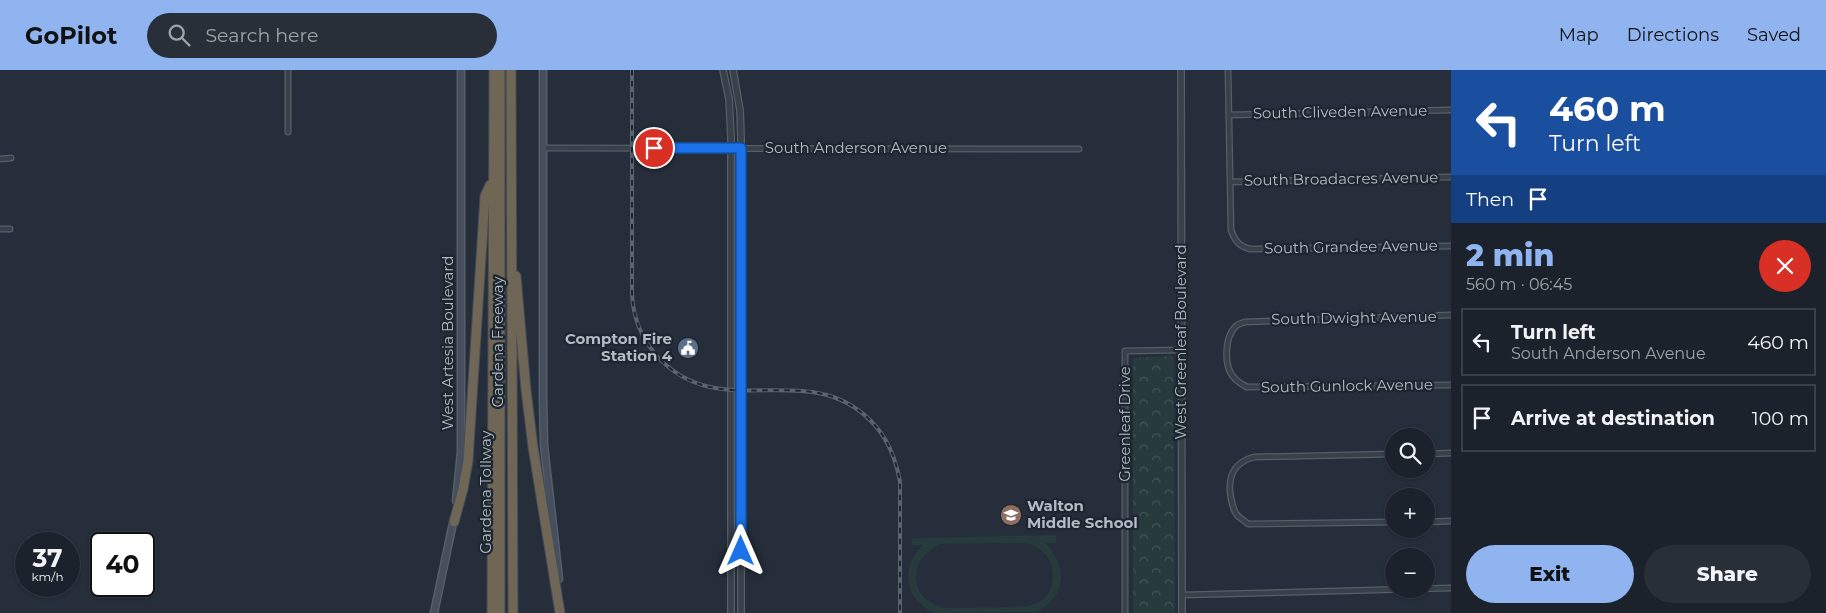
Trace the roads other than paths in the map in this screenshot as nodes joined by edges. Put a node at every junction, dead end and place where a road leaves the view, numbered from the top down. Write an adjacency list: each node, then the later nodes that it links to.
1 (288, 70): 16 (street)
2 (461, 70): 38 (main road, West Artesia Boulevard)
3 (492, 70): 24 (highway, Gardena Freeway)
4 (500, 70): 45 (highway, Gardena Tollway)
5 (506, 70): 46 (highway, Gardena Tollway)
6 (511, 70): 14 (highway, Gardena Freeway)
7 (515, 70): 14 (highway)
8 (543, 70): 17 (main road)
9 (723, 70): 18 (street)
10 (733, 70): 19 (street)
11 (1181, 70): 32 (street, West Greenleaf Boulevard)
12 (1228, 70): 15 (street)
13 (1451, 110): 15 (street, South Cliveden Avenue)
14 (511, 114): 26 (highway, Gardena Freeway)
15 (1229, 114): 25 (street)
16 (288, 132)
17 (543, 148): 18 (street, South Anderson Avenue); 48 (main road)
18 (731, 148): 19 (street, South Anderson Avenue); 49 (street)
19 (741, 148): 20 (street, South Anderson Avenue); 50 (street)
20 (1079, 149)
21 (11, 158): 22 (street)
22 (0, 159)
23 (1451, 176): 25 (street, South Broadacres Avenue)
24 (492, 180): 38 (highway); 44 (highway, Gardena Freeway)
25 (1230, 182): 29 (street, South Grandee Avenue)
26 (511, 203): 47 (highway, Gardena Freeway); 48 (highway)
27 (0, 229): 28 (street)
28 (10, 229)
29 (1451, 246)
30 (1451, 315): 31 (street, South Dwight Avenue)
31 (1256, 320): 33 (street, South Gunlock Avenue)
32 (1181, 350): 42 (street, West Greenleaf Boulevard); 51 (street, Greenleaf Drive)
33 (1451, 385)
34 (1451, 453): 36 (street)
35 (1385, 454): 39 (street)
36 (1435, 454)
37 (1451, 521): 40 (street)
38 (454, 522): 43 (main road, West Artesia Boulevard)
39 (1385, 522)
40 (1435, 522)
41 (1451, 588): 42 (street)
42 (1182, 595): 52 (street, West Greenleaf Boulevard)
43 (434, 613)
44 (492, 613)
45 (500, 613)
46 (505, 613)
47 (512, 613)
48 (561, 613)
49 (732, 613)
50 (741, 613)
51 (1125, 613)
52 (1182, 613)

